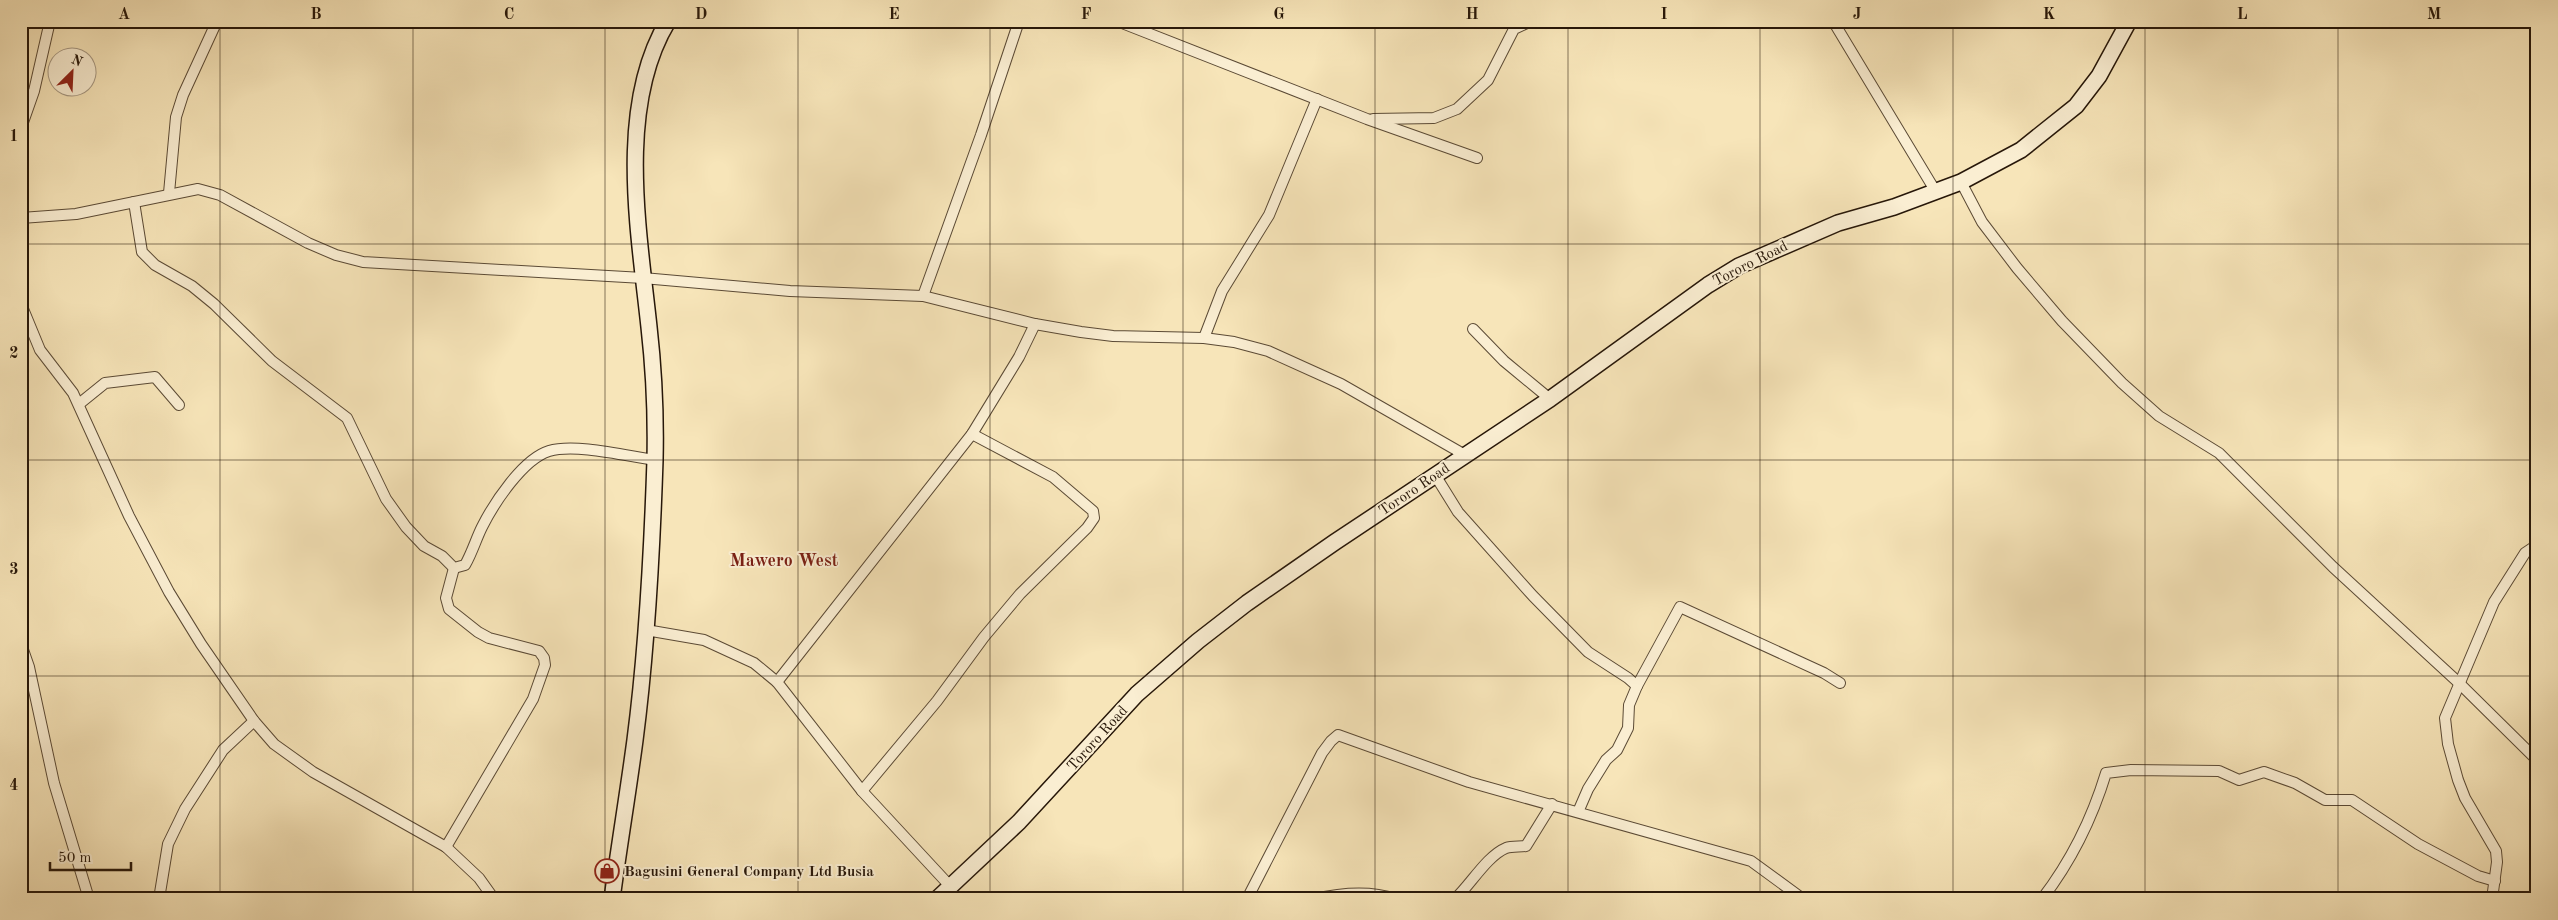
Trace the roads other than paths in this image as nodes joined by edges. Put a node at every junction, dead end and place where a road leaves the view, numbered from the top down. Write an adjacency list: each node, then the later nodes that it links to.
1 (50, 21): 11 (street)
2 (217, 21): 15 (street)
3 (668, 21): 18 (main road)
4 (1019, 21): 19 (street)
5 (1117, 21): 9 (street)
6 (1531, 21): 10 (street)
7 (1833, 21): 14 (street)
8 (2129, 21): 13 (main road, Tororo Road)
9 (1317, 99): 10 (street); 23 (street)
10 (1367, 119): 12 (street)
11 (21, 128)
12 (1477, 158)
13 (1961, 182): 14 (main road, Tororo Road); 37 (street)
14 (1936, 192): 24 (main road, Tororo Road)
15 (169, 193): 16 (street); 18 (street)
16 (134, 202): 17 (street); 32 (street)
17 (21, 218)
18 (643, 278): 19 (street); 29 (main road)
19 (923, 296): 21 (street)
20 (21, 304): 25 (street)
21 (1035, 324): 23 (street); 27 (street)
22 (1473, 329): 24 (street)
23 (1204, 338): 28 (street)
24 (1550, 399): 28 (main road, Tororo Road)
25 (79, 404): 26 (street); 39 (street)
26 (179, 405)
27 (972, 434): 35 (street); 41 (street)
28 (1465, 455): 30 (main road, Tororo Road)
29 (655, 460): 32 (street); 33 (main road)
30 (1435, 475): 38 (street); 46 (main road, Tororo Road)
31 (2537, 545): 37 (street)
32 (454, 568): 44 (street)
33 (646, 630): 35 (street); 50 (main road)
34 (21, 644): 47 (street)
35 (777, 682): 41 (street)
36 (1840, 683): 38 (street)
37 (2459, 683): 40 (street); 45 (street)
38 (1637, 686): 43 (street)
39 (254, 721): 44 (street); 48 (street)
40 (2537, 760)
41 (862, 791): 46 (street)
42 (1552, 804): 43 (street); 52 (street); 55 (street)
43 (1578, 812): 56 (street)
44 (446, 847): 49 (street)
45 (2495, 881): 57 (street); 58 (street)
46 (950, 886): 51 (main road, Tororo Road)
47 (89, 899)
48 (159, 899)
49 (494, 899)
50 (612, 899)
51 (937, 899)
52 (1247, 899)
53 (1314, 899): 54 (street)
54 (1395, 899)
55 (1455, 899)
56 (1803, 899)
57 (2042, 899)
58 (2492, 899)

